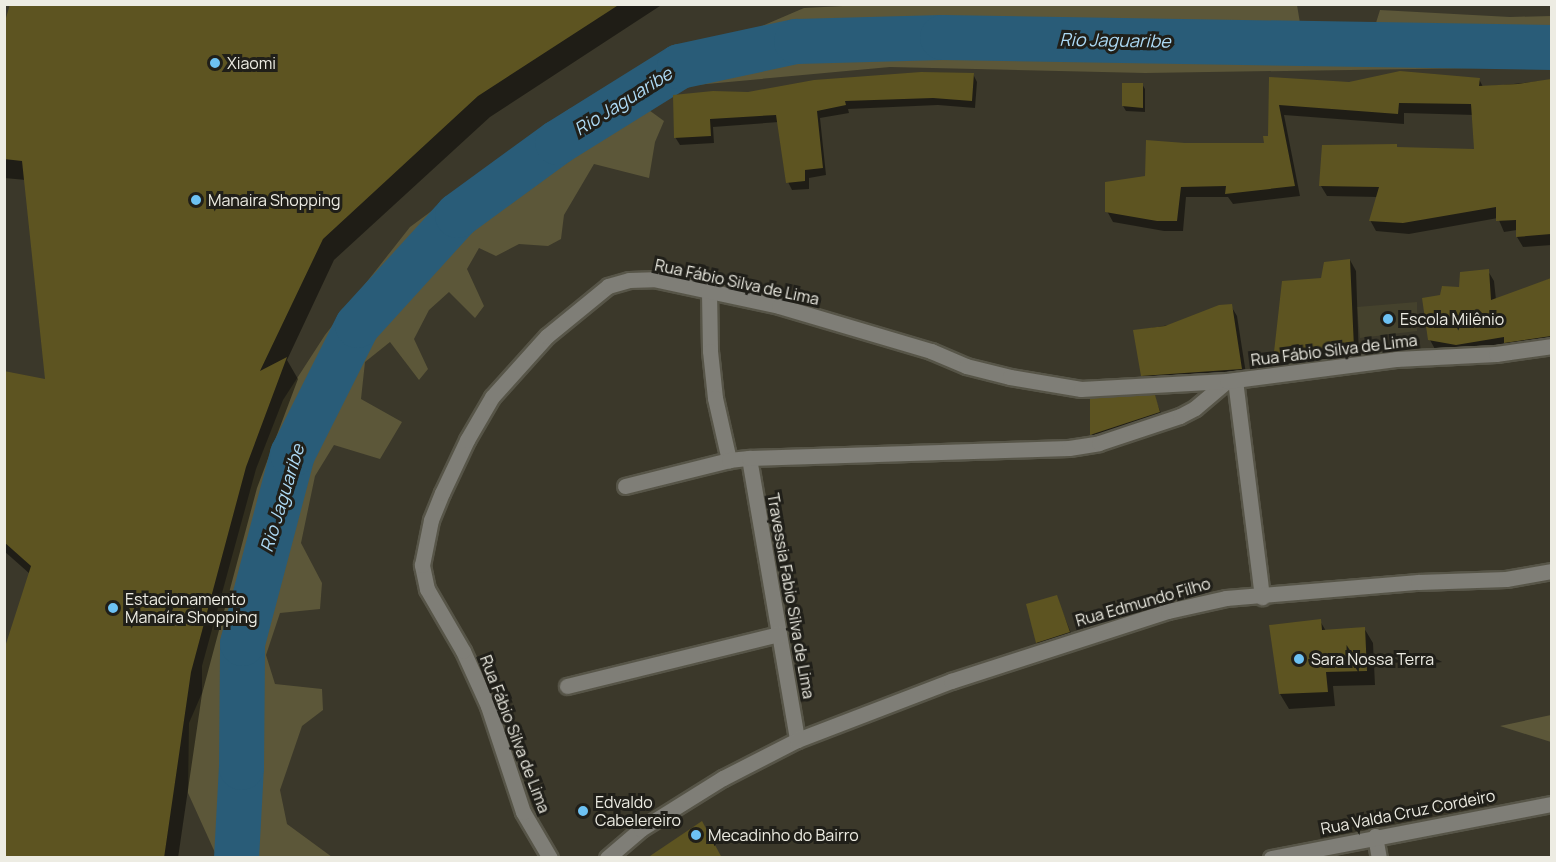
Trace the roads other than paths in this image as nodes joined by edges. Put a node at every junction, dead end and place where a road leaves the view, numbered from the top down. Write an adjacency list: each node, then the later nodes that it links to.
1 (709, 292): 3 (street, Rua Fábio Silva de Lima); 5 (street); 14 (street, Rua Fábio Silva de Lima)
2 (1551, 346): 3 (street, Rua Fábio Silva de Lima)
3 (1231, 380): 4 (street); 8 (street)
4 (749, 458): 5 (street); 9 (street, Travessia Fabio Silva de Lima)
5 (729, 460): 6 (street)
6 (625, 486)
7 (1551, 571): 8 (street, Rua Edmundo Filho)
8 (1262, 597): 11 (street, Rua Edmundo Filho)
9 (779, 634): 10 (street); 11 (street, Travessia Fabio Silva de Lima)
10 (567, 686)
11 (797, 740): 15 (street, Rua Edmundo Filho)
12 (1551, 804): 13 (street, Rua Valda Cruz Cordeiro)
13 (1375, 836): 16 (street, Rua Valda Cruz Cordeiro); 17 (street)
14 (550, 858)
15 (607, 858)
16 (1271, 858)
17 (1379, 858)

